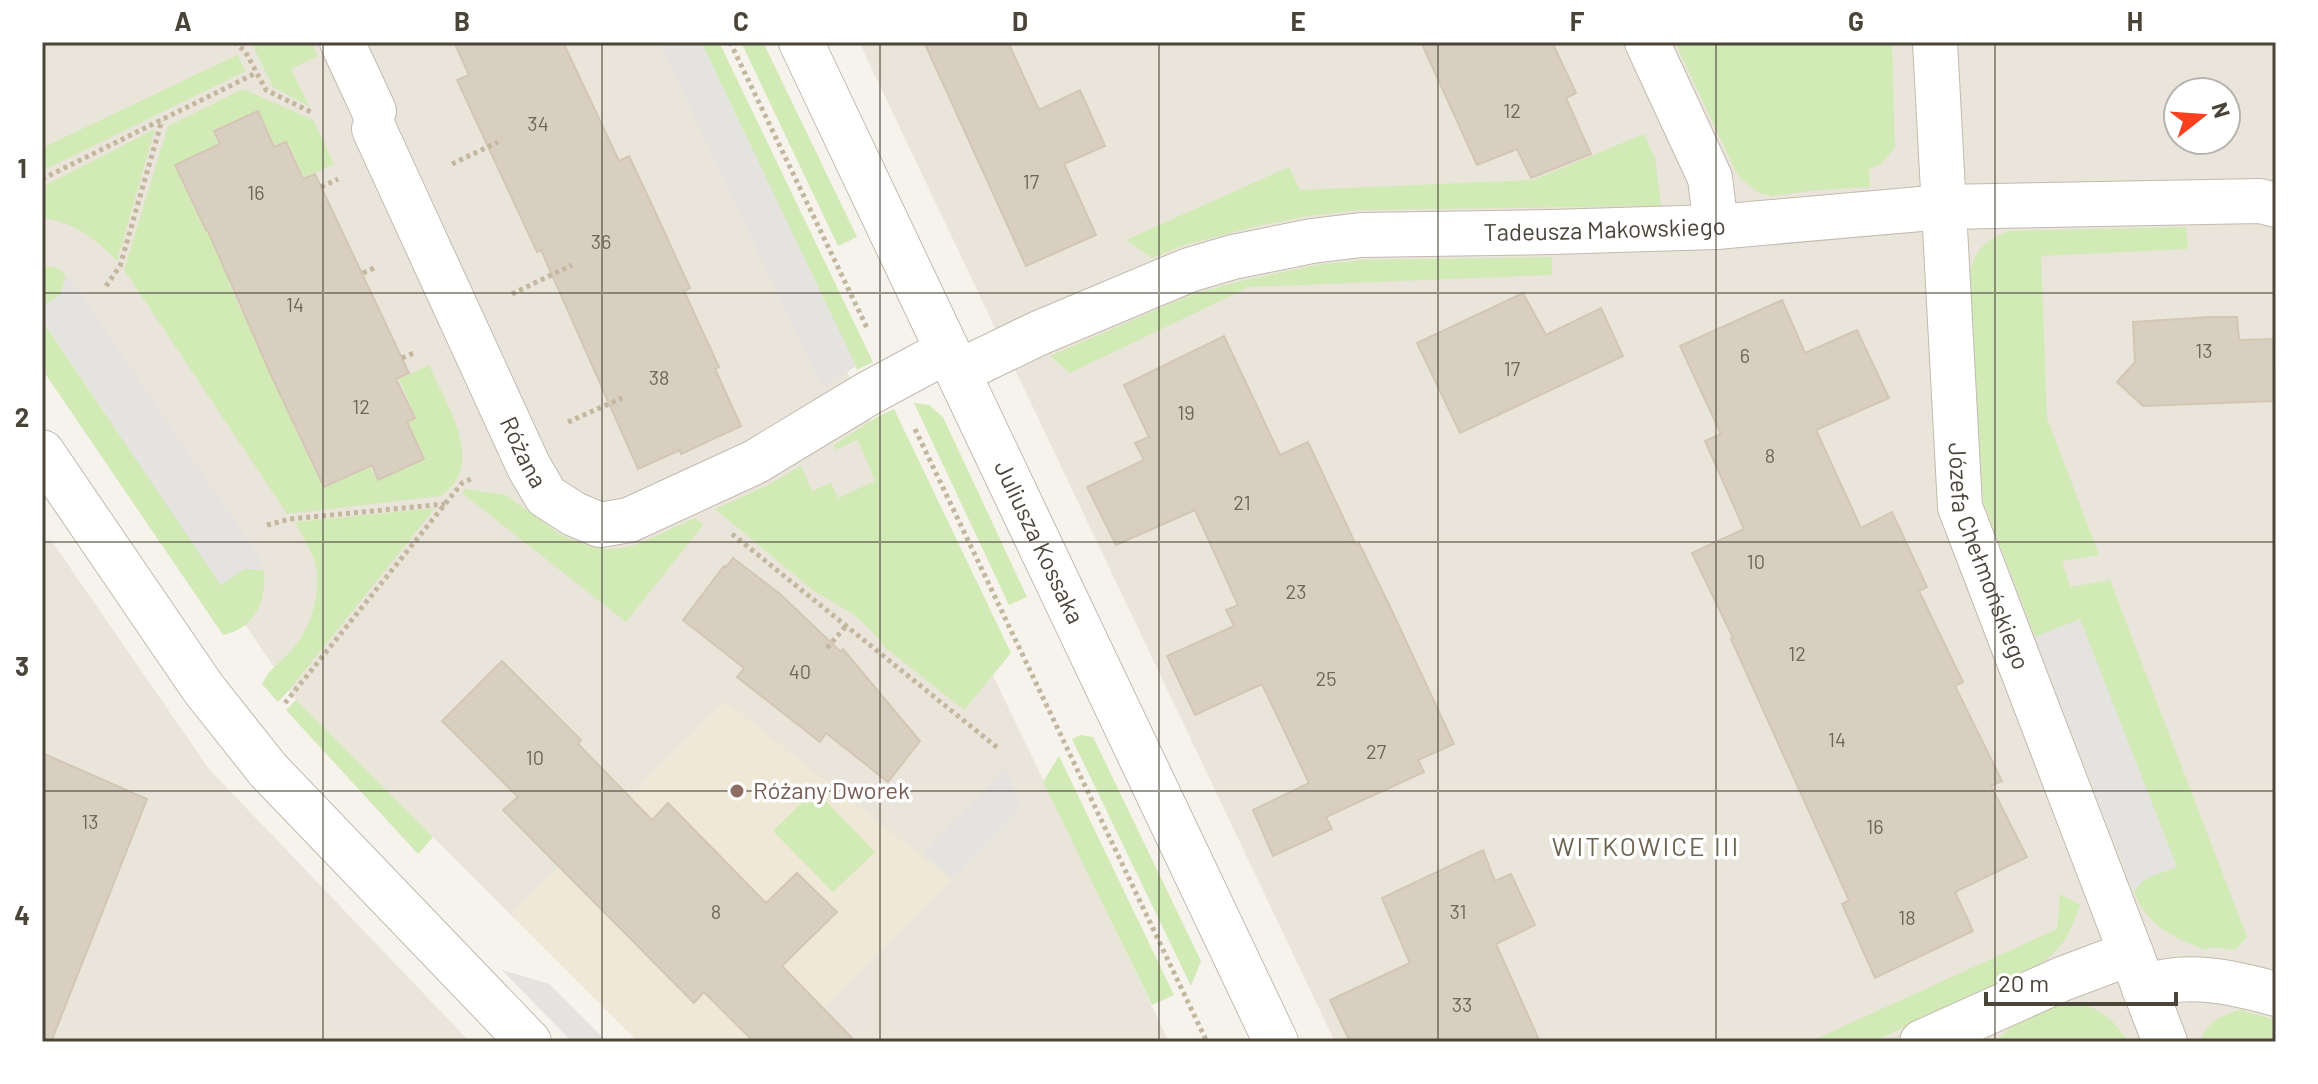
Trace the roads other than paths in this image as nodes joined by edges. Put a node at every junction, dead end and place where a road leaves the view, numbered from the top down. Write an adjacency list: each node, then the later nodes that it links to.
1 (342, 42): 8 (street, Różana)
2 (801, 42): 8 (street, Juliusza Kossaka)
3 (1647, 42): 7 (street)
4 (1935, 42): 6 (street, Józefa Chełmońskiego)
5 (2276, 205): 6 (street, Tadeusza Makowskiego)
6 (1943, 207): 7 (street, Tadeusza Makowskiego); 10 (street, Józefa Chełmońskiego)
7 (1716, 227): 8 (street, Tadeusza Makowskiego)
8 (953, 362): 13 (street, Juliusza Kossaka)
9 (42, 452): 12 (street)
10 (2138, 971): 11 (street); 14 (street); 15 (street, Józefa Chełmońskiego)
11 (2276, 994)
12 (529, 1042)
13 (1276, 1042)
14 (1922, 1042)
15 (2165, 1042)

